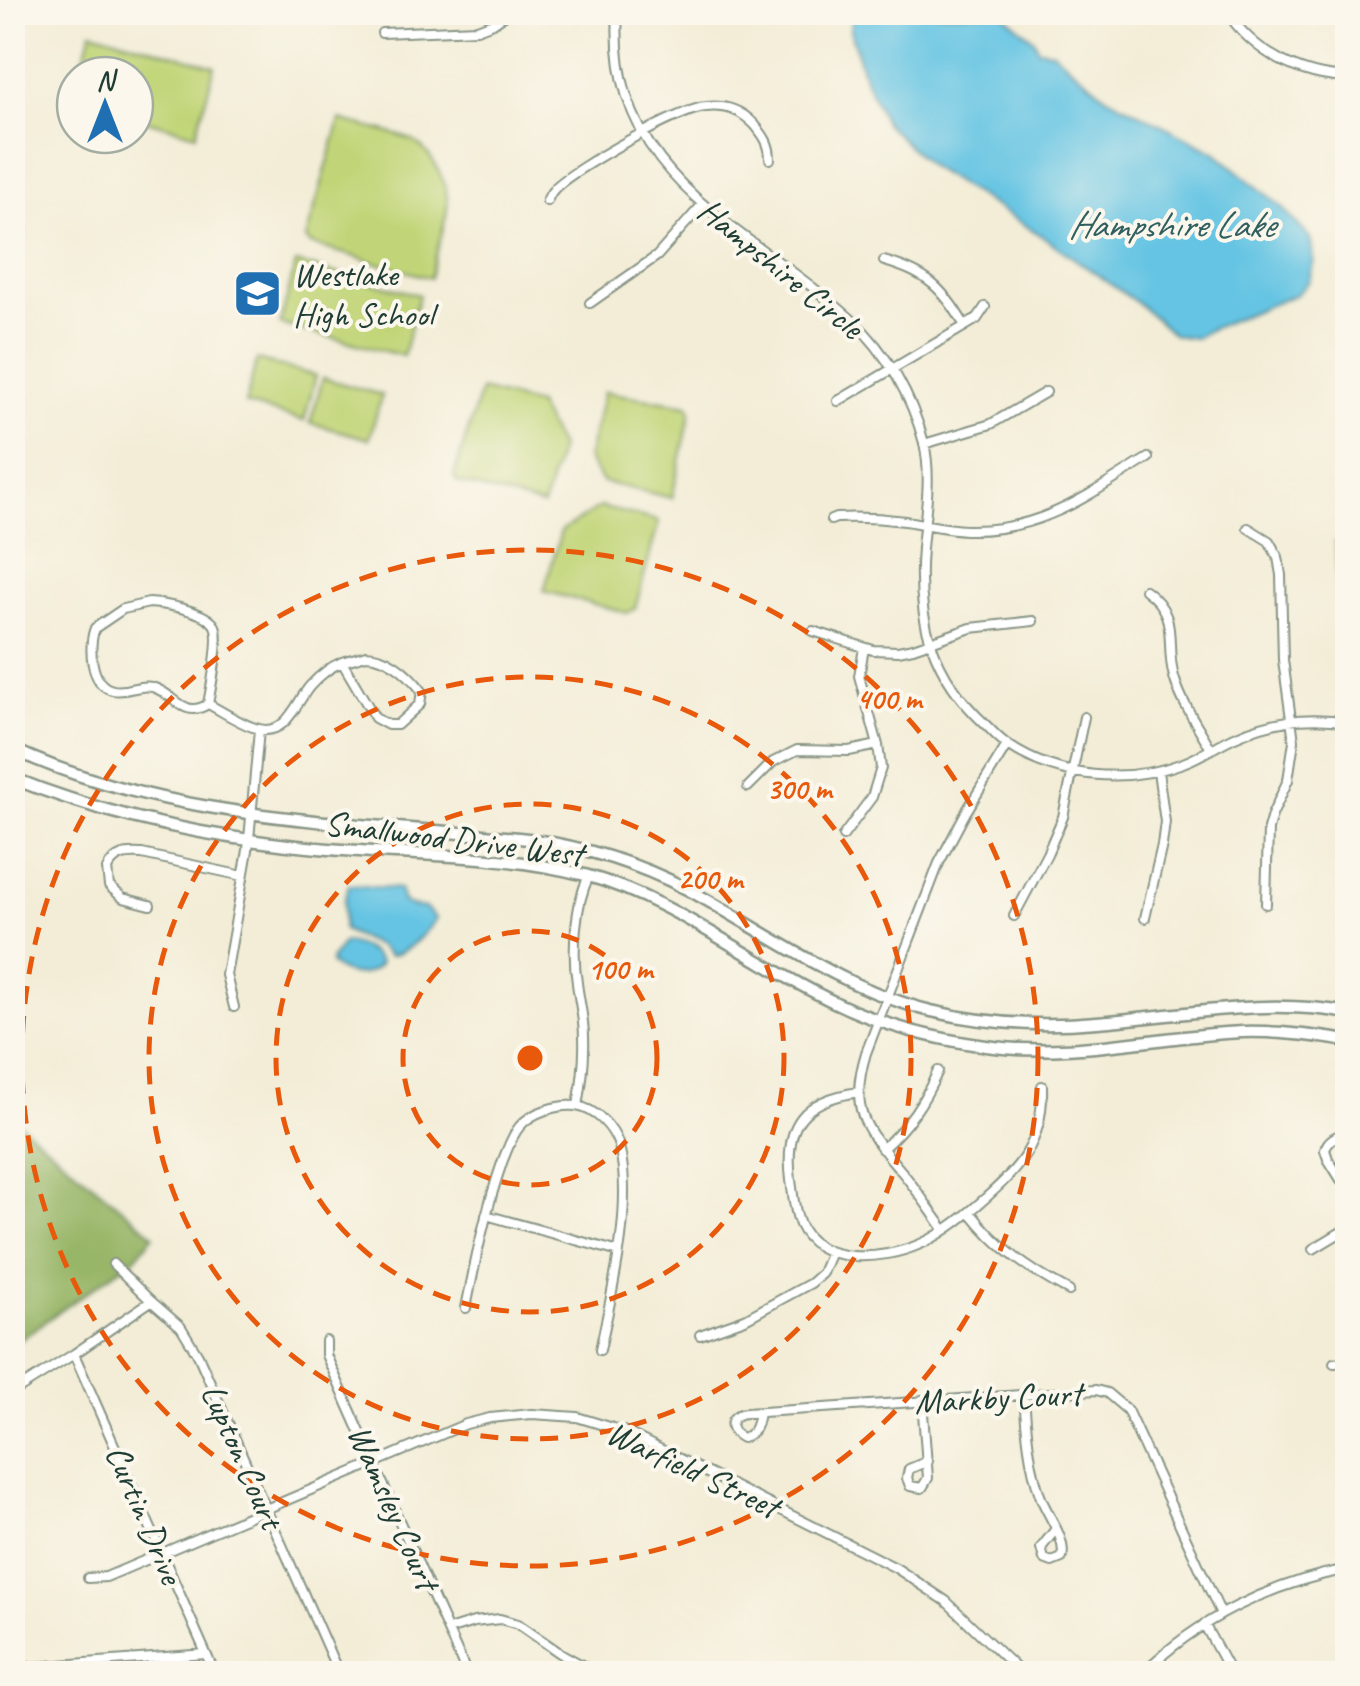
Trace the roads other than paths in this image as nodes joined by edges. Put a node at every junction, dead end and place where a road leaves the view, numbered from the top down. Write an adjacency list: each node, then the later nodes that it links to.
1 (509, 12): 4 (street)
2 (618, 12): 7 (street, Hampshire Circle)
3 (1226, 12): 5 (street)
4 (382, 33)
5 (1345, 78): 6 (street)
6 (1344, 120)
7 (643, 134): 8 (street); 9 (street); 10 (street, Hampshire Circle)
8 (770, 159)
9 (546, 200)
10 (702, 205): 12 (street); 15 (street, Hampshire Circle)
11 (884, 261): 14 (street)
12 (590, 303)
13 (985, 307): 14 (street)
14 (965, 326): 15 (street)
15 (892, 369): 17 (street); 18 (street, Hampshire Circle)
16 (1046, 392): 18 (street)
17 (838, 402)
18 (924, 444): 21 (street, Hampshire Circle)
19 (1148, 458): 21 (street)
20 (831, 520): 21 (street)
21 (925, 524): 26 (street, Hampshire Circle)
22 (1248, 528): 31 (street)
23 (1145, 590): 37 (street)
24 (1033, 620): 26 (street)
25 (813, 631): 27 (street)
26 (929, 643): 27 (street); 34 (street, Hampshire Circle)
27 (864, 648): 35 (street)
28 (342, 662): 28 (street); 33 (street)
29 (208, 704): 29 (street); 33 (street)
30 (1084, 716): 40 (street)
31 (1292, 720): 32 (street, Hampshire Circle); 37 (street, Hampshire Circle); 49 (street)
32 (1348, 722)
33 (259, 730): 44 (street)
34 (1008, 745): 40 (street, Hampshire Circle); 53 (street)
35 (878, 746): 42 (street); 45 (street)
36 (12, 749): 38 (street, Smallwood Drive West)
37 (1211, 749): 39 (street, Hampshire Circle)
38 (55, 767): 43 (street); 44 (street, Smallwood Drive West)
39 (1158, 770): 40 (street, Hampshire Circle); 52 (street)
40 (1074, 772): 51 (street)
41 (12, 774): 43 (street, Smallwood Drive West)
42 (748, 788)
43 (44, 790): 46 (street, Smallwood Drive West)
44 (252, 815): 46 (street); 53 (street, Smallwood Drive West)
45 (843, 836)
46 (250, 840): 47 (street); 48 (street, Smallwood Drive West)
47 (243, 876): 50 (street); 54 (street)
48 (589, 876): 56 (street, Smallwood Drive West); 61 (street)
49 (1266, 904)
50 (150, 905)
51 (1014, 916)
52 (1145, 918)
53 (887, 997): 55 (street, Smallwood Drive West); 56 (street)
54 (234, 1006)
55 (1348, 1013)
56 (878, 1020): 57 (street, Smallwood Drive West); 60 (street)
57 (1348, 1040)
58 (938, 1071): 63 (street)
59 (1042, 1086): 65 (street)
60 (858, 1092): 63 (street); 71 (street)
61 (578, 1106): 66 (street); 70 (street)
62 (1348, 1134): 64 (street)
63 (882, 1149): 68 (street)
64 (1348, 1190)
65 (970, 1212): 68 (street); 73 (street)
66 (486, 1215): 70 (street); 75 (street)
67 (1348, 1228): 69 (street)
68 (944, 1229): 71 (street)
69 (1313, 1249)
70 (619, 1252): 78 (street)
71 (831, 1252): 76 (street)
72 (112, 1264): 74 (street, Lupton Court)
73 (1069, 1291)
74 (150, 1301): 79 (street); 88 (street, Lupton Court)
75 (466, 1308)
76 (700, 1334)
77 (326, 1340): 87 (street, Wamsley Court)
78 (600, 1350)
79 (74, 1354): 82 (street); 90 (street, Curtin Drive)
80 (1348, 1362): 81 (street)
81 (1334, 1363)
82 (12, 1393)
83 (1024, 1393): 84 (street, Markby Court); 89 (street); 93 (street, Markby Court)
84 (922, 1400): 85 (street, Markby Court); 86 (street)
85 (759, 1413)
86 (928, 1461)
87 (374, 1462): 88 (street, Warfield Street); 95 (street, Wamsley Court); 103 (street, Warfield Street)
88 (266, 1509): 90 (street, Warfield Street); 100 (street, Lupton Court)
89 (1056, 1530)
90 (162, 1553): 92 (street, Warfield Street); 96 (street, Curtin Drive)
91 (1348, 1569): 93 (street)
92 (88, 1578)
93 (1221, 1614): 94 (street)
94 (1204, 1624): 98 (street); 104 (street)
95 (448, 1630): 101 (street, Wamsley Court); 102 (street)
96 (206, 1654): 97 (street); 99 (street, Curtin Drive)
97 (12, 1664)
98 (1230, 1672)
99 (215, 1674)
100 (338, 1674)
101 (466, 1674)
102 (598, 1674)
103 (1022, 1674)
104 (1142, 1674)

